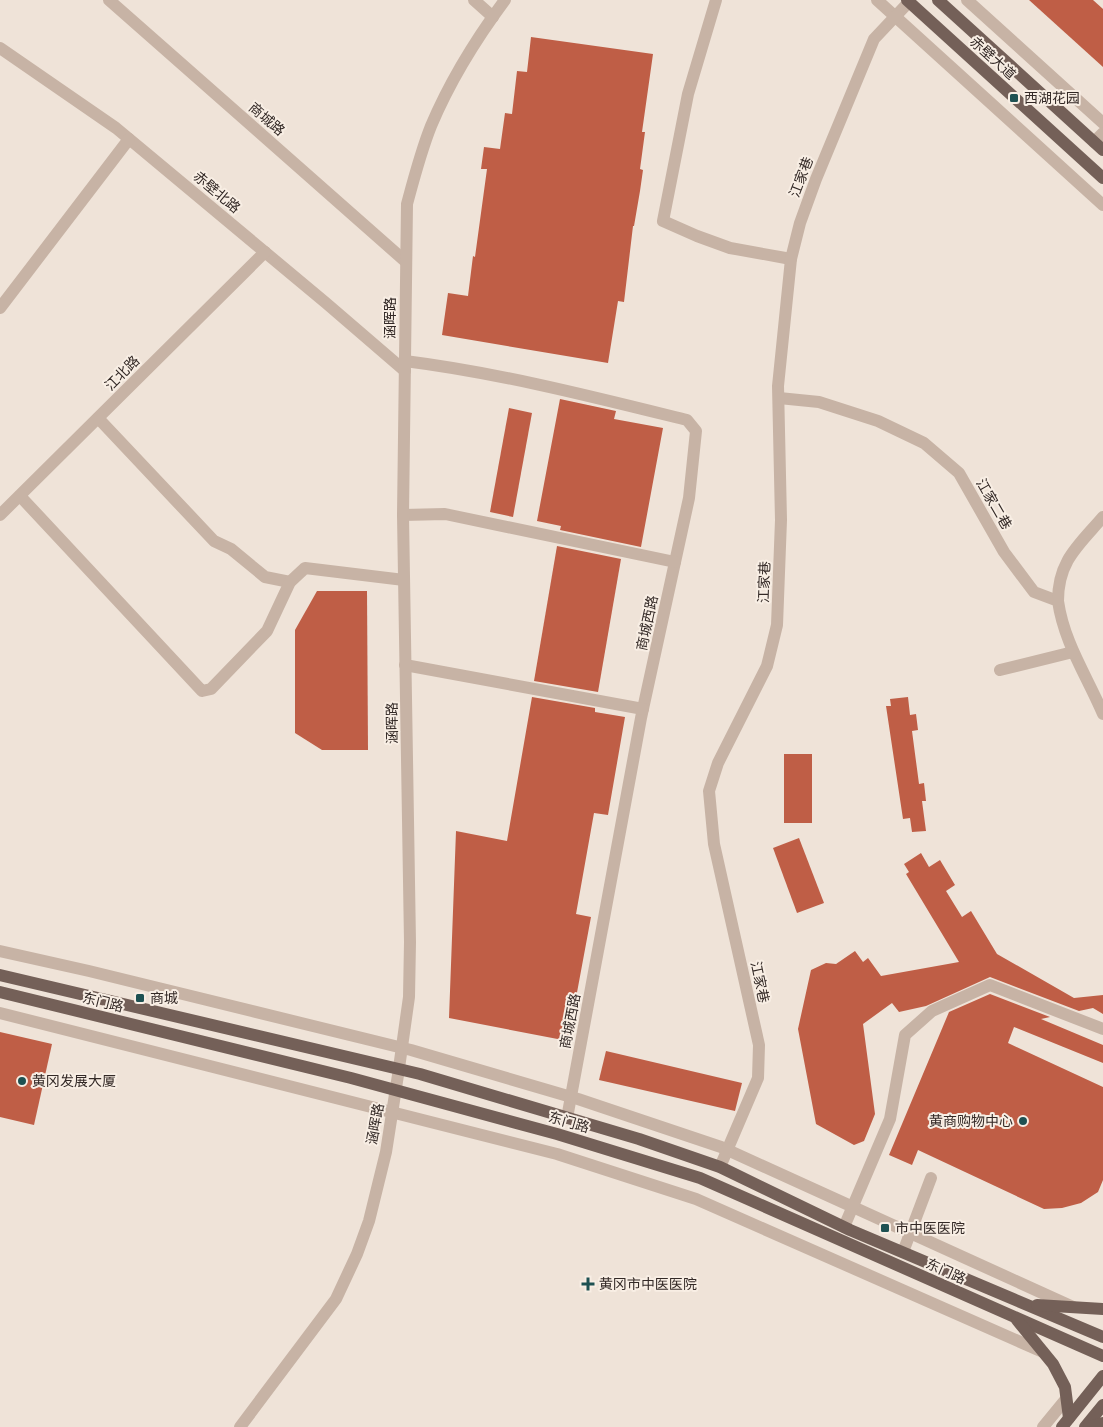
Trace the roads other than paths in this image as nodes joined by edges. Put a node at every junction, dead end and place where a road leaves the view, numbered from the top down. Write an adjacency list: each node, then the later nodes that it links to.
1 (109, 0): 19 (street, 商城路)
2 (474, 0): 10 (street)
3 (505, 0): 10 (street, 涵晖路)
4 (716, 0): 18 (street)
5 (877, 0): 9 (street)
6 (938, 0): 14 (main road, 赤壁大道)
7 (967, 0): 12 (street)
8 (908, 1): 9 (street, 江家巷); 15 (main road, 赤壁大道)
9 (895, 16): 16 (street); 18 (street, 江家巷)
10 (493, 17): 19 (street, 涵晖路)
11 (0, 48): 13 (street, 赤壁北路)
12 (1103, 123)
13 (129, 139): 17 (street, 赤壁北路); 20 (street)
14 (1100, 142)
15 (1103, 178)
16 (1103, 205)
17 (265, 252): 21 (street, 赤壁北路); 23 (street, 江北路)
18 (791, 259): 22 (street, 江家巷)
19 (405, 261): 21 (street, 涵晖路)
20 (0, 308)
21 (405, 366): 26 (street, 涵晖路); 28 (street, 商城西路)
22 (778, 398): 31 (street, 江家二巷); 48 (street, 江家巷)
23 (98, 418): 24 (street, 江北路); 30 (street)
24 (20, 496): 25 (street, 江北路); 30 (street)
25 (0, 515)
26 (403, 515): 28 (street); 29 (street, 涵晖路)
27 (1103, 517): 31 (street)
28 (675, 562): 35 (street, 商城西路)
29 (404, 580): 30 (street); 33 (street, 涵晖路)
30 (290, 582)
31 (1058, 601): 32 (street)
32 (1073, 652): 34 (street); 36 (street)
33 (405, 665): 35 (street); 42 (street, 涵晖路)
34 (1000, 670)
35 (643, 709): 45 (street, 商城西路)
36 (1103, 714)
37 (0, 951): 42 (street)
38 (0, 975): 43 (main road, 东门路)
39 (0, 992): 44 (main road, 东门路)
40 (0, 1013): 46 (street)
41 (1103, 1029): 51 (street)
42 (402, 1047): 43 (street, 涵晖路); 45 (street)
43 (399, 1069): 44 (street, 涵晖路); 47 (main road, 东门路)
44 (396, 1090): 46 (street, 涵晖路); 58 (main road, 东门路)
45 (571, 1097): 47 (street, 商城西路); 48 (street)
46 (392, 1113): 60 (street); 67 (street, 涵晖路)
47 (566, 1118): 49 (main road, 东门路)
48 (728, 1150): 49 (street, 江家巷); 51 (street)
49 (720, 1168): 52 (main road, 东门路)
50 (931, 1178): 53 (street)
51 (853, 1207): 52 (street); 53 (street)
52 (844, 1227): 54 (main road, 东门路)
53 (910, 1233): 54 (street); 56 (street)
54 (903, 1252): 55 (main road, 东门路)
55 (1024, 1304): 56 (main road); 59 (main road, 东门路)
56 (1078, 1309): 57 (main road)
57 (1103, 1310)
58 (1016, 1318): 60 (main road); 61 (main road, 东门路)
59 (1103, 1337)
60 (1043, 1352): 63 (main road)
61 (1103, 1356)
62 (1103, 1376): 65 (main road)
63 (1066, 1399): 65 (main road); 68 (street)
64 (1103, 1405): 69 (main road)
65 (1066, 1422)
66 (1103, 1424): 70 (main road)
67 (240, 1427)
68 (1044, 1427)
69 (1085, 1427)
70 (1089, 1427)

